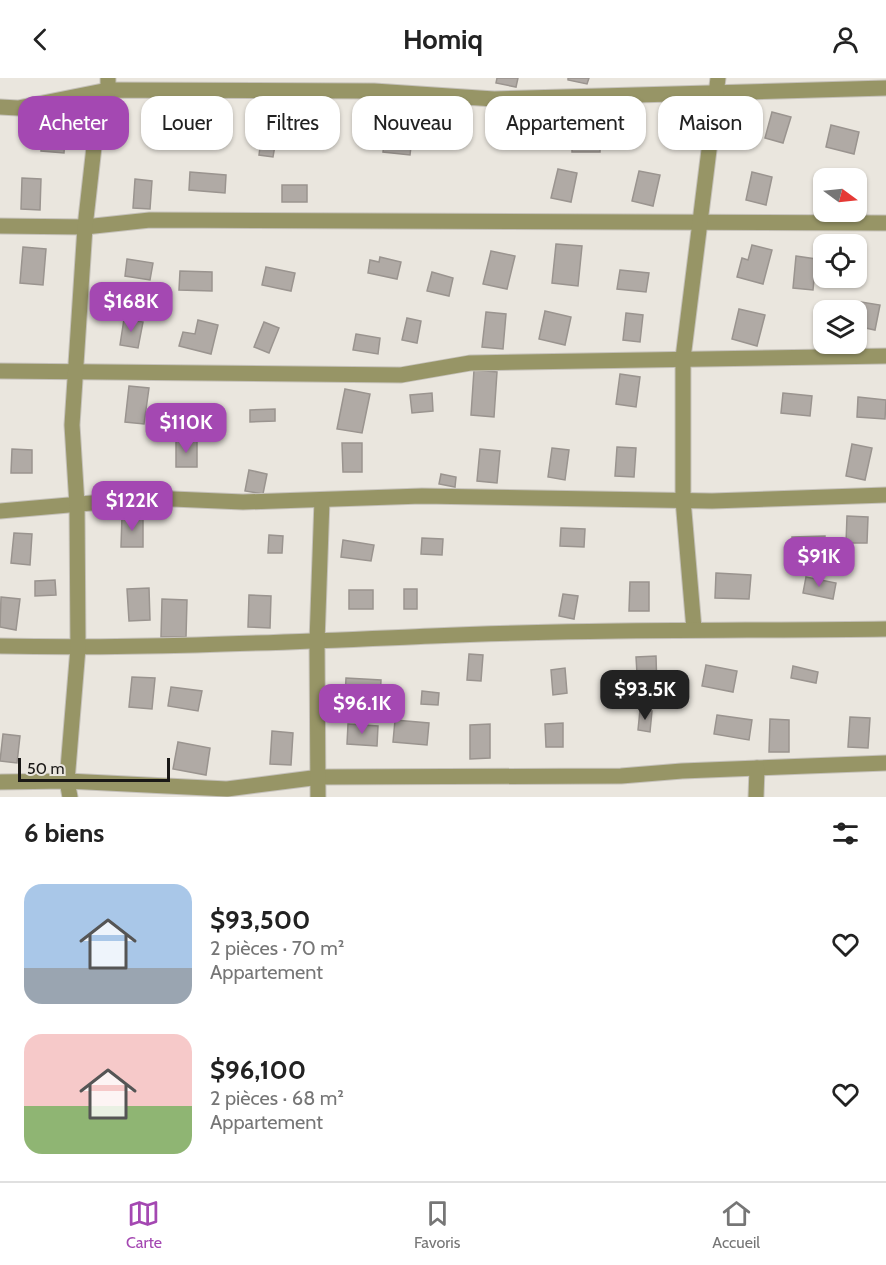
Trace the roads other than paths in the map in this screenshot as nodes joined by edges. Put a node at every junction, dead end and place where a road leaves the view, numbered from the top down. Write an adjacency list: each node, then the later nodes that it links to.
1 (718, 78): 4 (street)
2 (108, 84): 4 (street); 5 (street); 9 (street)
3 (886, 88): 4 (street)
4 (717, 95): 7 (street)
5 (0, 107)
6 (886, 223): 7 (street)
7 (700, 224): 9 (street); 11 (street)
8 (0, 226): 9 (street)
9 (85, 227): 12 (street)
10 (886, 356): 11 (street)
11 (683, 358): 12 (street); 16 (street)
12 (77, 370): 13 (street); 17 (street)
13 (0, 371)
14 (886, 495): 16 (street)
15 (322, 500): 16 (street); 17 (street); 21 (street)
16 (683, 500): 19 (street)
17 (77, 505): 18 (street); 23 (street)
18 (0, 511)
19 (694, 629): 20 (street); 21 (street)
20 (886, 629)
21 (317, 642): 23 (street); 26 (street)
22 (0, 646): 23 (street)
23 (78, 648): 27 (street)
24 (886, 764): 25 (street)
25 (757, 768): 26 (street); 31 (street)
26 (320, 777): 27 (street); 30 (street)
27 (68, 781): 28 (street); 29 (street)
28 (0, 782)
29 (70, 797)
30 (318, 797)
31 (756, 797)

